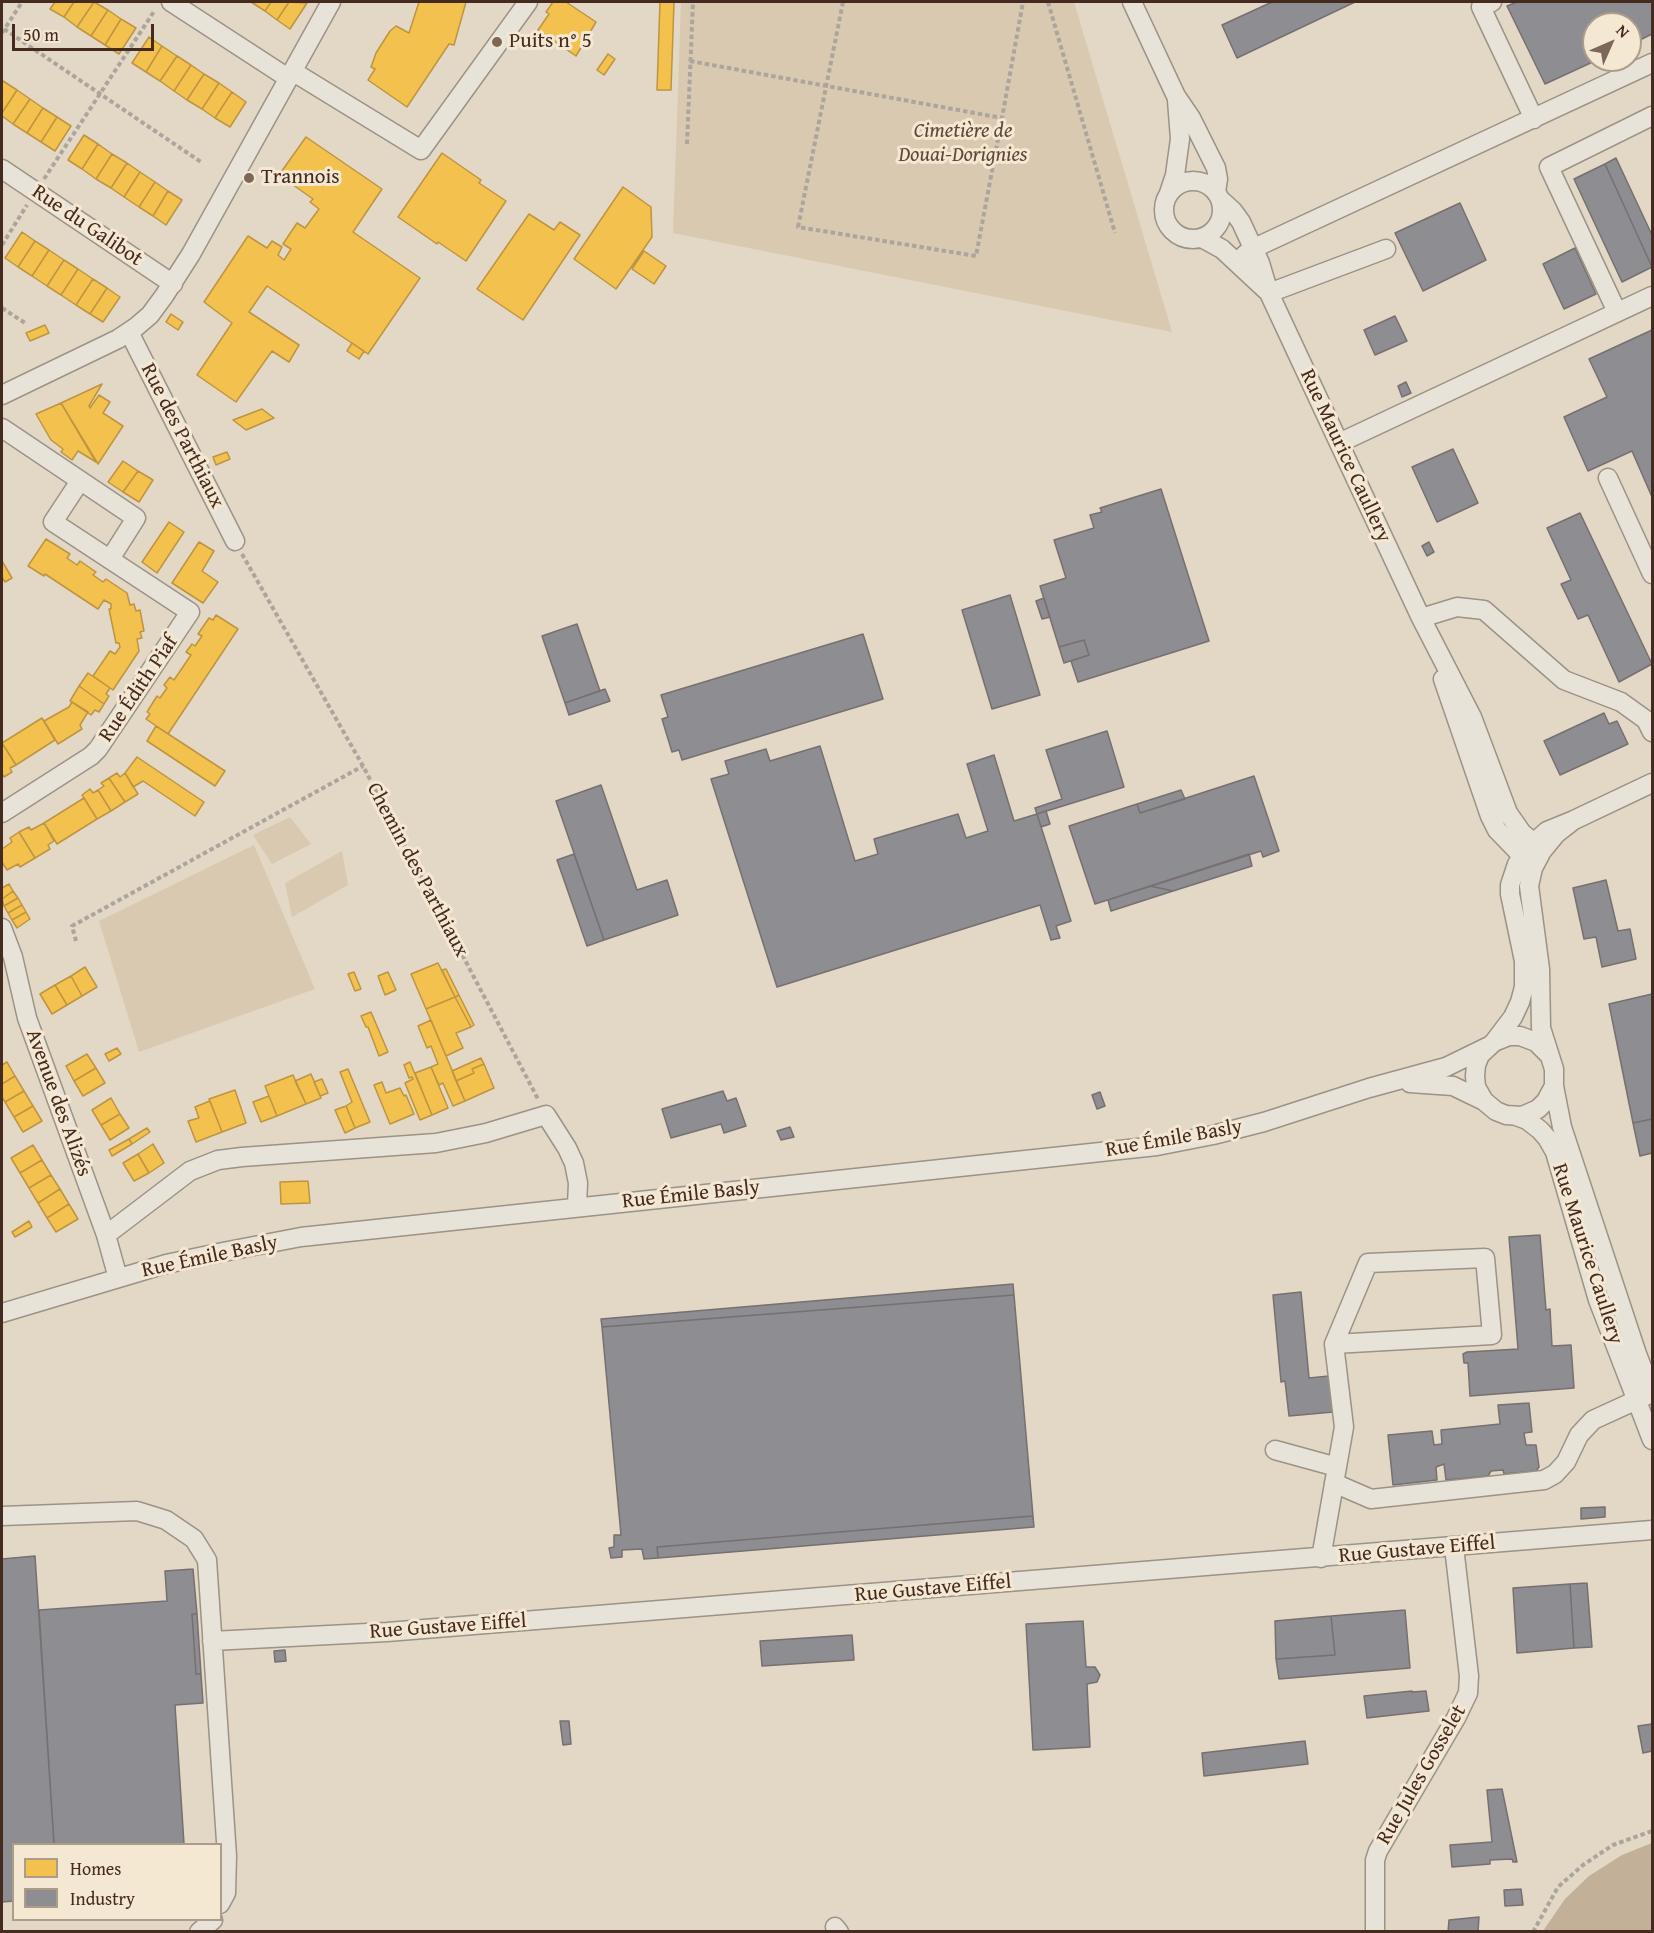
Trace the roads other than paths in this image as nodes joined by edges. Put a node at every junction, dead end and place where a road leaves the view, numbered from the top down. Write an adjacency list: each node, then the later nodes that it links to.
1 (171, 2): 7 (street)
2 (331, 2): 7 (street)
3 (528, 2): 7 (street)
4 (1132, 2): 8 (street, Rue Maurice Caullery)
5 (1492, 2): 10 (street)
6 (1653, 63): 10 (street)
7 (290, 74): 18 (street)
8 (1176, 96): 12 (street, Rue Maurice Caullery); 13 (street, Rue Maurice Caullery)
9 (1653, 116): 21 (street)
10 (1534, 118): 15 (street)
11 (2, 169): 18 (street, Rue du Galibot)
12 (1169, 193): 13 (street, Rue Maurice Caullery); 14 (street, Rue Maurice Caullery)
13 (1219, 196): 14 (street, Rue Maurice Caullery); 15 (street, Rue Maurice Caullery)
14 (1202, 238): 17 (street, Rue Maurice Caullery)
15 (1253, 248): 17 (street); 19 (street, Rue Maurice Caullery)
16 (1386, 249): 19 (street)
17 (1237, 262): 19 (street, Rue Maurice Caullery)
18 (173, 284): 22 (street)
19 (1269, 293): 25 (street, Rue Maurice Caullery)
20 (1653, 296): 21 (street)
21 (1617, 312): 25 (street)
22 (129, 332): 23 (street); 28 (street, Rue des Parthiaux)
23 (2, 395)
24 (2, 428): 27 (street)
25 (1339, 443): 31 (street, Rue Maurice Caullery)
26 (1608, 478): 30 (street)
27 (80, 481): 29 (street); 29 (street, Rue Édith Piaf)
28 (235, 541)
29 (110, 559): 34 (street, Rue Édith Piaf)
30 (1653, 574)
31 (1421, 618): 32 (street); 35 (street, Rue Maurice Caullery)
32 (1653, 732)
33 (1653, 783): 35 (street)
34 (2, 813)
35 (1532, 854): 38 (street); 39 (street, Rue Maurice Caullery)
36 (2, 928): 37 (street, Avenue des Alizés)
37 (7, 959): 45 (street, Avenue des Alizés)
38 (1491, 1044): 39 (street); 40 (street, Rue Émile Basly); 42 (street)
39 (1547, 1053): 41 (street, Rue Maurice Caullery)
40 (1382, 1084): 42 (street, Rue Émile Basly); 44 (street, Rue Émile Basly)
41 (1554, 1086): 43 (street); 49 (street, Rue Maurice Caullery)
42 (1484, 1101): 43 (street, Rue Maurice Caullery)
43 (1516, 1116): 49 (street, Rue Maurice Caullery)
44 (577, 1206): 45 (street); 46 (street, Rue Émile Basly)
45 (106, 1235): 46 (street, Avenue des Alizés)
46 (118, 1278): 47 (street, Rue Émile Basly)
47 (2, 1313)
48 (1334, 1344): 48 (street); 52 (street)
49 (1647, 1396): 50 (street, Rue Maurice Caullery); 52 (street)
50 (1653, 1440)
51 (1275, 1450): 52 (street)
52 (1336, 1475): 56 (street)
53 (2, 1516): 57 (street)
54 (1653, 1530): 55 (street, Rue Gustave Eiffel)
55 (1454, 1547): 56 (street, Rue Gustave Eiffel); 61 (street, Rue Jules Gosselet)
56 (1321, 1558): 57 (street, Rue Gustave Eiffel)
57 (213, 1641): 58 (street)
58 (222, 1900)
59 (212, 1921): 60 (street)
60 (199, 1932)
61 (1375, 1932)

